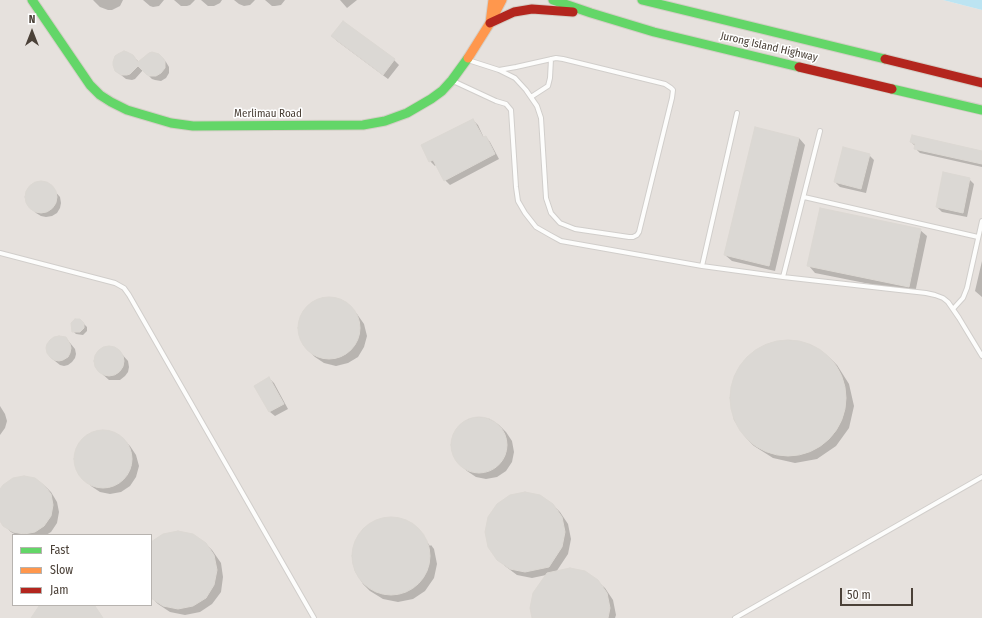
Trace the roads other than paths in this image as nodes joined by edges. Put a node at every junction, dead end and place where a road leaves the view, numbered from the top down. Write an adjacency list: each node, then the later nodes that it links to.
1 (32, 0): 12 (main road, Merlimau Road)
2 (493, 0): 8 (main road)
3 (502, 0): 8 (main road, Merlimau Road)
4 (552, 0): 6 (main road, Jurong Island Highway)
5 (642, 0): 13 (main road, Jurong Island Highway)
6 (568, 3): 7 (main road, Jurong Island Highway)
7 (591, 13): 8 (main road); 15 (main road, Jurong Island Highway)
8 (490, 23): 10 (main road, Merlimau Road)
9 (551, 59): 11 (lane); 14 (lane); 14 (lane)
10 (467, 60): 11 (lane); 12 (main road, Merlimau Road)
11 (499, 70): 14 (lane)
12 (452, 80): 22 (lane)
13 (982, 83)
14 (531, 97)
15 (982, 110)
16 (737, 113): 22 (lane)
17 (820, 131): 18 (lane)
18 (804, 197): 20 (lane); 23 (lane)
19 (982, 221): 20 (lane)
20 (978, 237): 24 (lane)
21 (0, 253): 27 (lane)
22 (702, 266): 23 (lane)
23 (783, 277): 24 (lane)
24 (954, 308): 25 (lane)
25 (982, 356)
26 (982, 477): 28 (lane)
27 (314, 618)
28 (735, 618)

